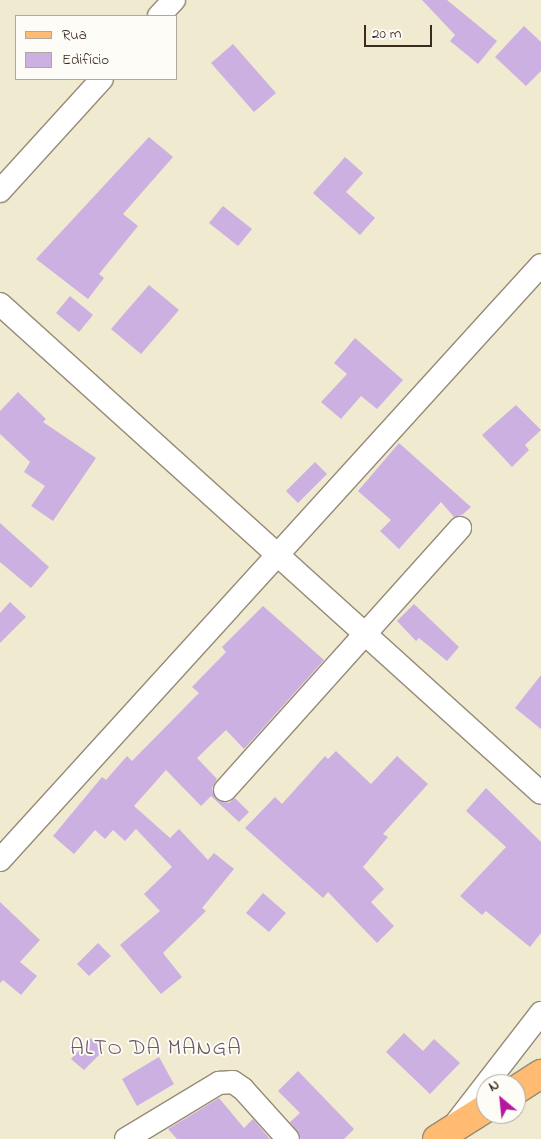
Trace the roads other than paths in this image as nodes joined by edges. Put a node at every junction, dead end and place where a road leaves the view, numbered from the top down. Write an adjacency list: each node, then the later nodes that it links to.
1 (174, 0): 2 (street)
2 (161, 15)
3 (101, 80): 4 (street)
4 (0, 191)
5 (541, 265): 8 (street)
6 (0, 304): 8 (street)
7 (460, 528): 9 (street)
8 (279, 553): 9 (street); 12 (street)
9 (365, 632): 10 (street); 11 (street)
10 (225, 790)
11 (541, 793)
12 (0, 860)
13 (541, 1013): 17 (street)
14 (541, 1074): 15 (main road)
15 (526, 1084)
16 (476, 1114): 17 (main road)
17 (443, 1135)
18 (126, 1139): 19 (street)
19 (288, 1139)

